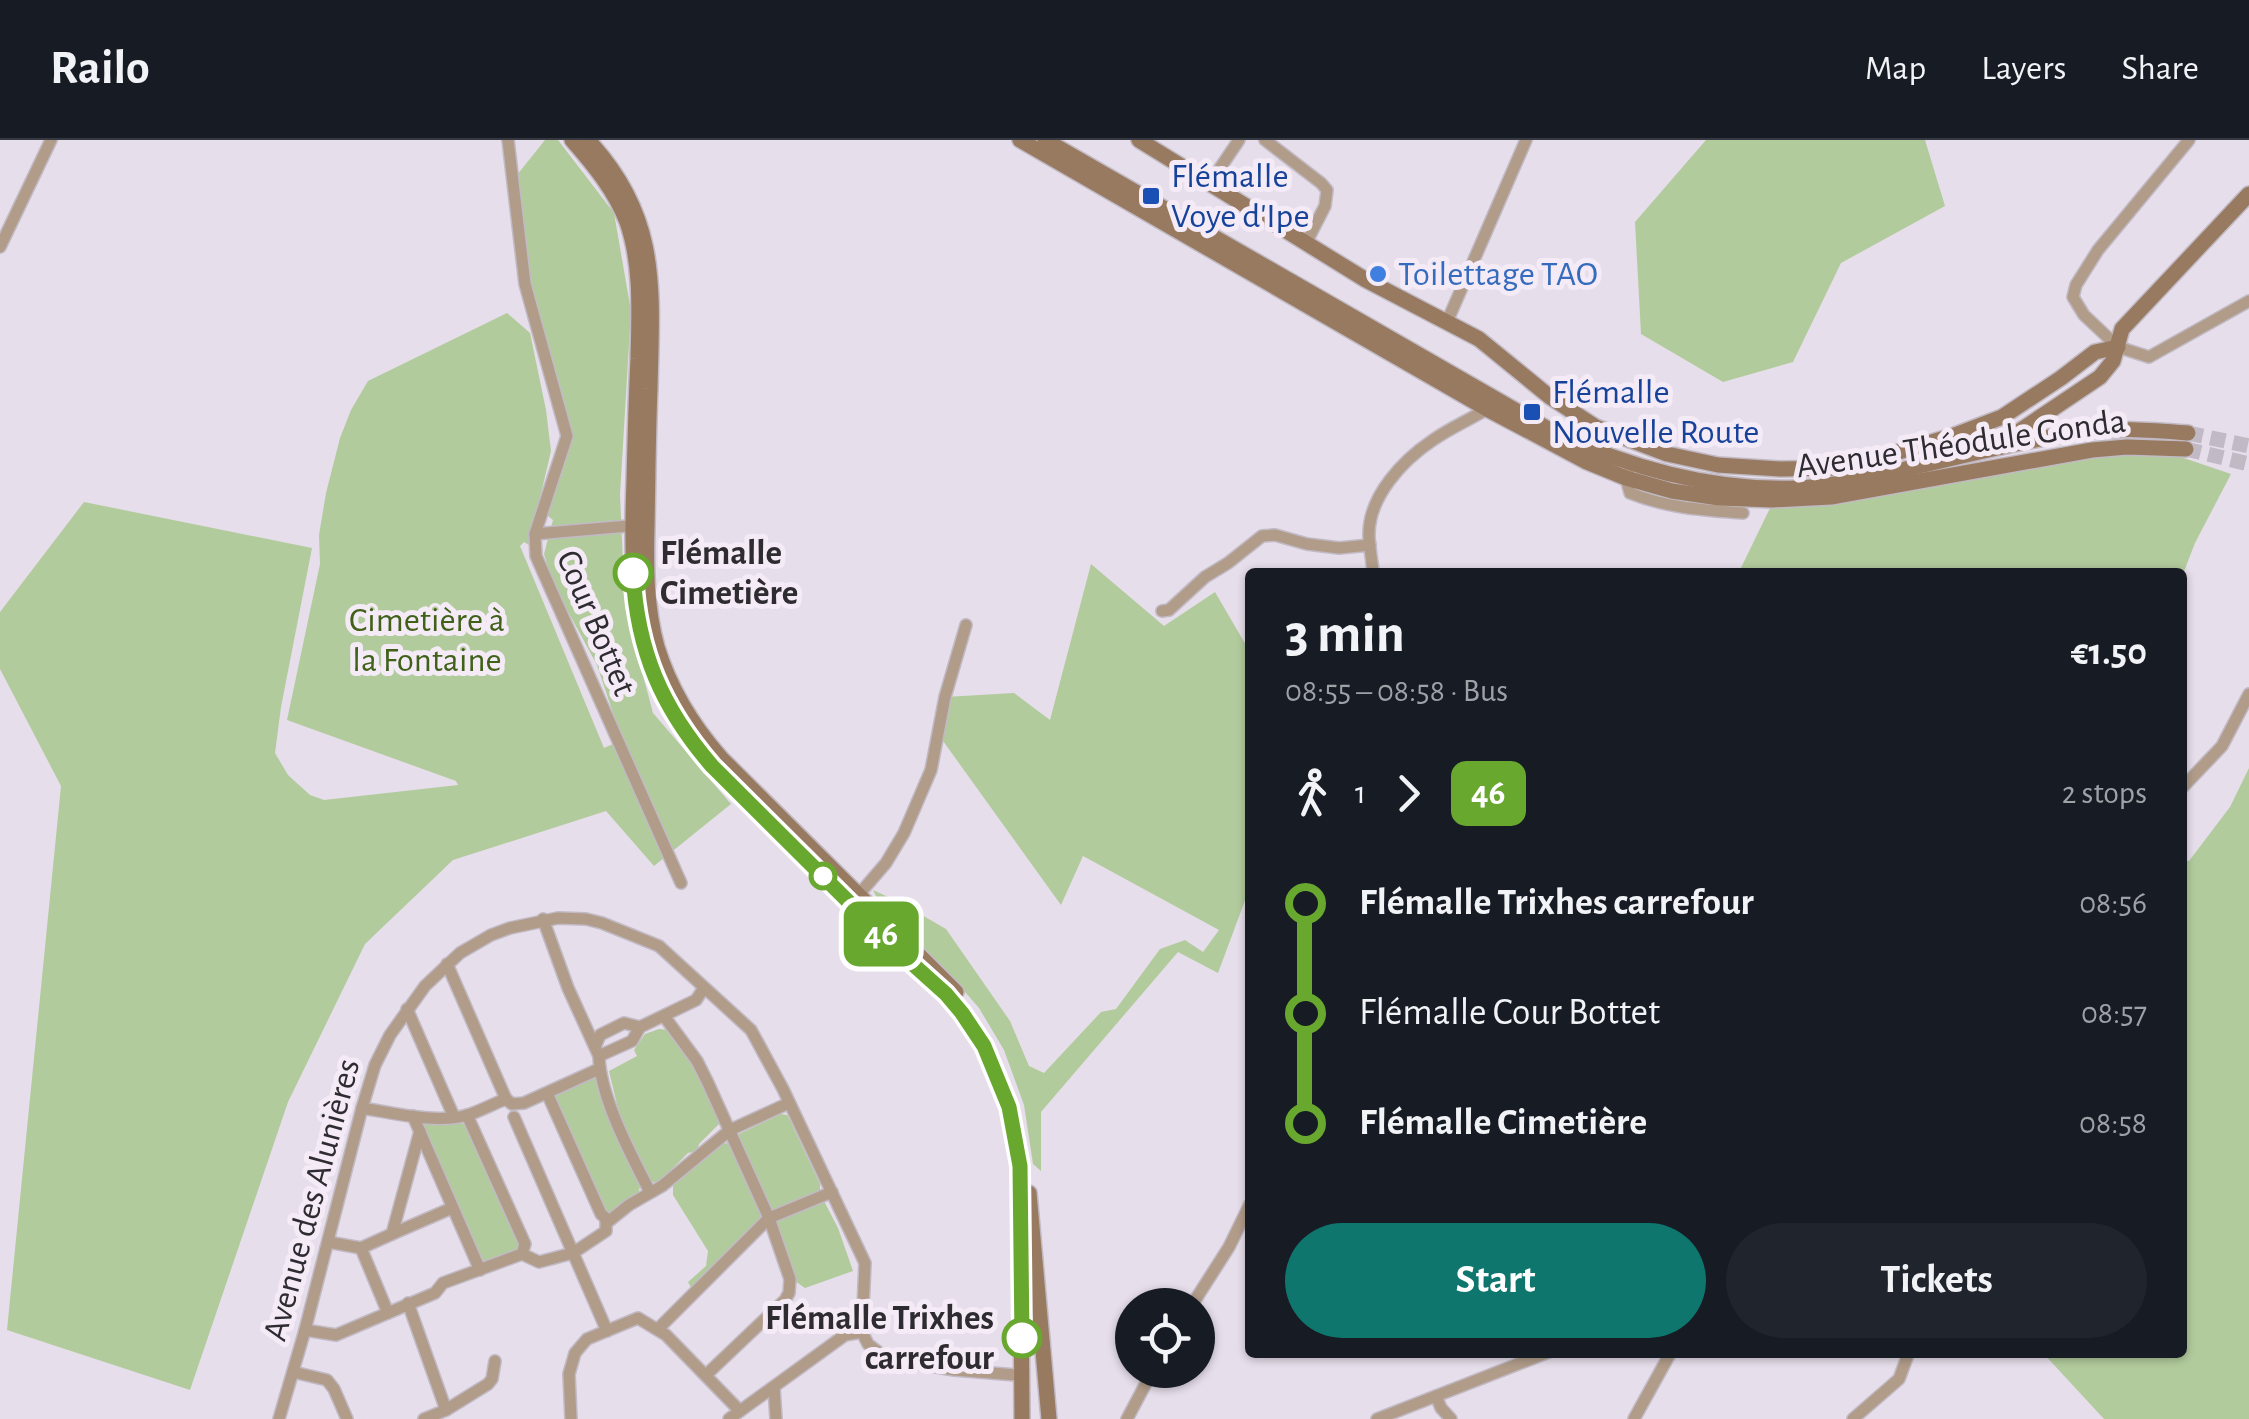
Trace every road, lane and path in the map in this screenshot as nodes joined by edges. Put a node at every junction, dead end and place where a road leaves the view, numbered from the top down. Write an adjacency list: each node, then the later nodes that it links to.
1 (52, 140): 15 (street)
2 (508, 140): 26 (street, Cour Bottet)
3 (572, 140): 25 (main road)
4 (588, 140): 25 (main road)
5 (1020, 140): 19 (main road, Avenue Théodule Gonda)
6 (1045, 140): 19 (main road, Avenue Théodule Gonda)
7 (1139, 140): 12 (main road)
8 (1240, 140): 12 (street)
9 (1264, 140): 14 (street)
10 (1526, 140): 17 (street)
11 (2190, 140): 18 (street)
12 (1210, 183): 14 (main road)
13 (2249, 194): 18 (main road)
14 (1306, 243): 17 (main road)
15 (0, 247)
16 (2249, 301): 18 (street)
17 (1446, 322): 21 (main road)
18 (2115, 354): 20 (main road); 21 (main road)
19 (1490, 403): 23 (main road, Avenue Théodule Gonda); 27 (street)
20 (2000, 448): 22 (main road, Avenue Théodule Gonda); 23 (main road, Avenue Théodule Gonda)
21 (1865, 462): 22 (main road)
22 (1900, 470): 23 (main road, Avenue Théodule Gonda)
23 (1629, 472): 24 (street, Avenue Théodule Gonda)
24 (1743, 513)
25 (640, 525): 26 (street); 34 (main road)
26 (535, 534): 33 (street, Cour Bottet)
27 (1370, 546): 28 (street); 29 (street)
28 (1373, 568)
29 (1162, 611)
30 (966, 625): 34 (street)
31 (2249, 694): 32 (street)
32 (2187, 783)
33 (681, 883)
34 (854, 899): 57 (main road); 88 (main road)
35 (543, 919): 36 (street, Avenue des Alunières); 37 (street, Avenue des Alunières); 41 (street)
36 (447, 964): 38 (street, Avenue des Alunières); 43 (street)
37 (704, 988): 39 (street); 44 (street, Avenue des Alunières)
38 (407, 1009): 45 (street, Avenue des Alunières); 47 (street)
39 (664, 1016): 40 (street); 49 (street)
40 (640, 1027): 41 (street); 41 (street)
41 (598, 1057): 42 (street); 52 (street)
42 (548, 1093): 43 (street); 56 (street)
43 (506, 1099): 47 (street)
44 (790, 1102): 49 (street); 51 (street, Avenue des Alunières)
45 (362, 1108): 46 (street); 59 (street, Avenue des Alunières)
46 (413, 1116): 47 (street); 50 (street)
47 (460, 1116): 62 (street)
48 (514, 1118): 61 (street)
49 (730, 1130): 52 (street); 55 (street)
50 (420, 1131): 53 (street); 58 (street)
51 (832, 1192): 55 (street); 70 (street, Avenue des Alunières)
52 (645, 1195): 56 (street)
53 (452, 1208): 58 (street); 63 (street)
54 (1245, 1214): 64 (street)
55 (769, 1218): 67 (street); 76 (street)
56 (606, 1220): 61 (street)
57 (1020, 1220): 77 (main road); 87 (main road)
58 (392, 1234): 60 (street)
59 (328, 1242): 60 (street); 68 (street, Avenue des Alunières)
60 (361, 1248): 66 (street)
61 (573, 1252): 62 (street); 69 (street)
62 (522, 1254): 63 (street)
63 (480, 1270): 65 (street)
64 (1203, 1288)
65 (408, 1303): 66 (street); 82 (street)
66 (388, 1313): 68 (street)
67 (658, 1329): 69 (street); 76 (street)
68 (305, 1330): 75 (street, Avenue des Alunières)
69 (607, 1331): 85 (street)
70 (862, 1332): 77 (street); 78 (street)
71 (1534, 1358): 80 (street)
72 (1664, 1358): 92 (street)
73 (1907, 1358): 93 (street)
74 (495, 1361): 82 (street)
75 (293, 1372): 83 (street, Avenue des Alunières); 84 (street)
76 (706, 1375): 81 (street)
77 (1016, 1375): 87 (main road)
78 (774, 1387): 81 (street); 86 (street)
79 (1143, 1388): 89 (street)
80 (1436, 1396): 90 (street); 91 (street)
81 (734, 1415)
82 (436, 1416)
83 (279, 1419)
84 (347, 1419)
85 (571, 1419)
86 (776, 1419)
87 (1018, 1419)
88 (1049, 1419)
89 (1127, 1419)
90 (1378, 1419)
91 (1451, 1419)
92 (1634, 1419)
93 (1853, 1419)

